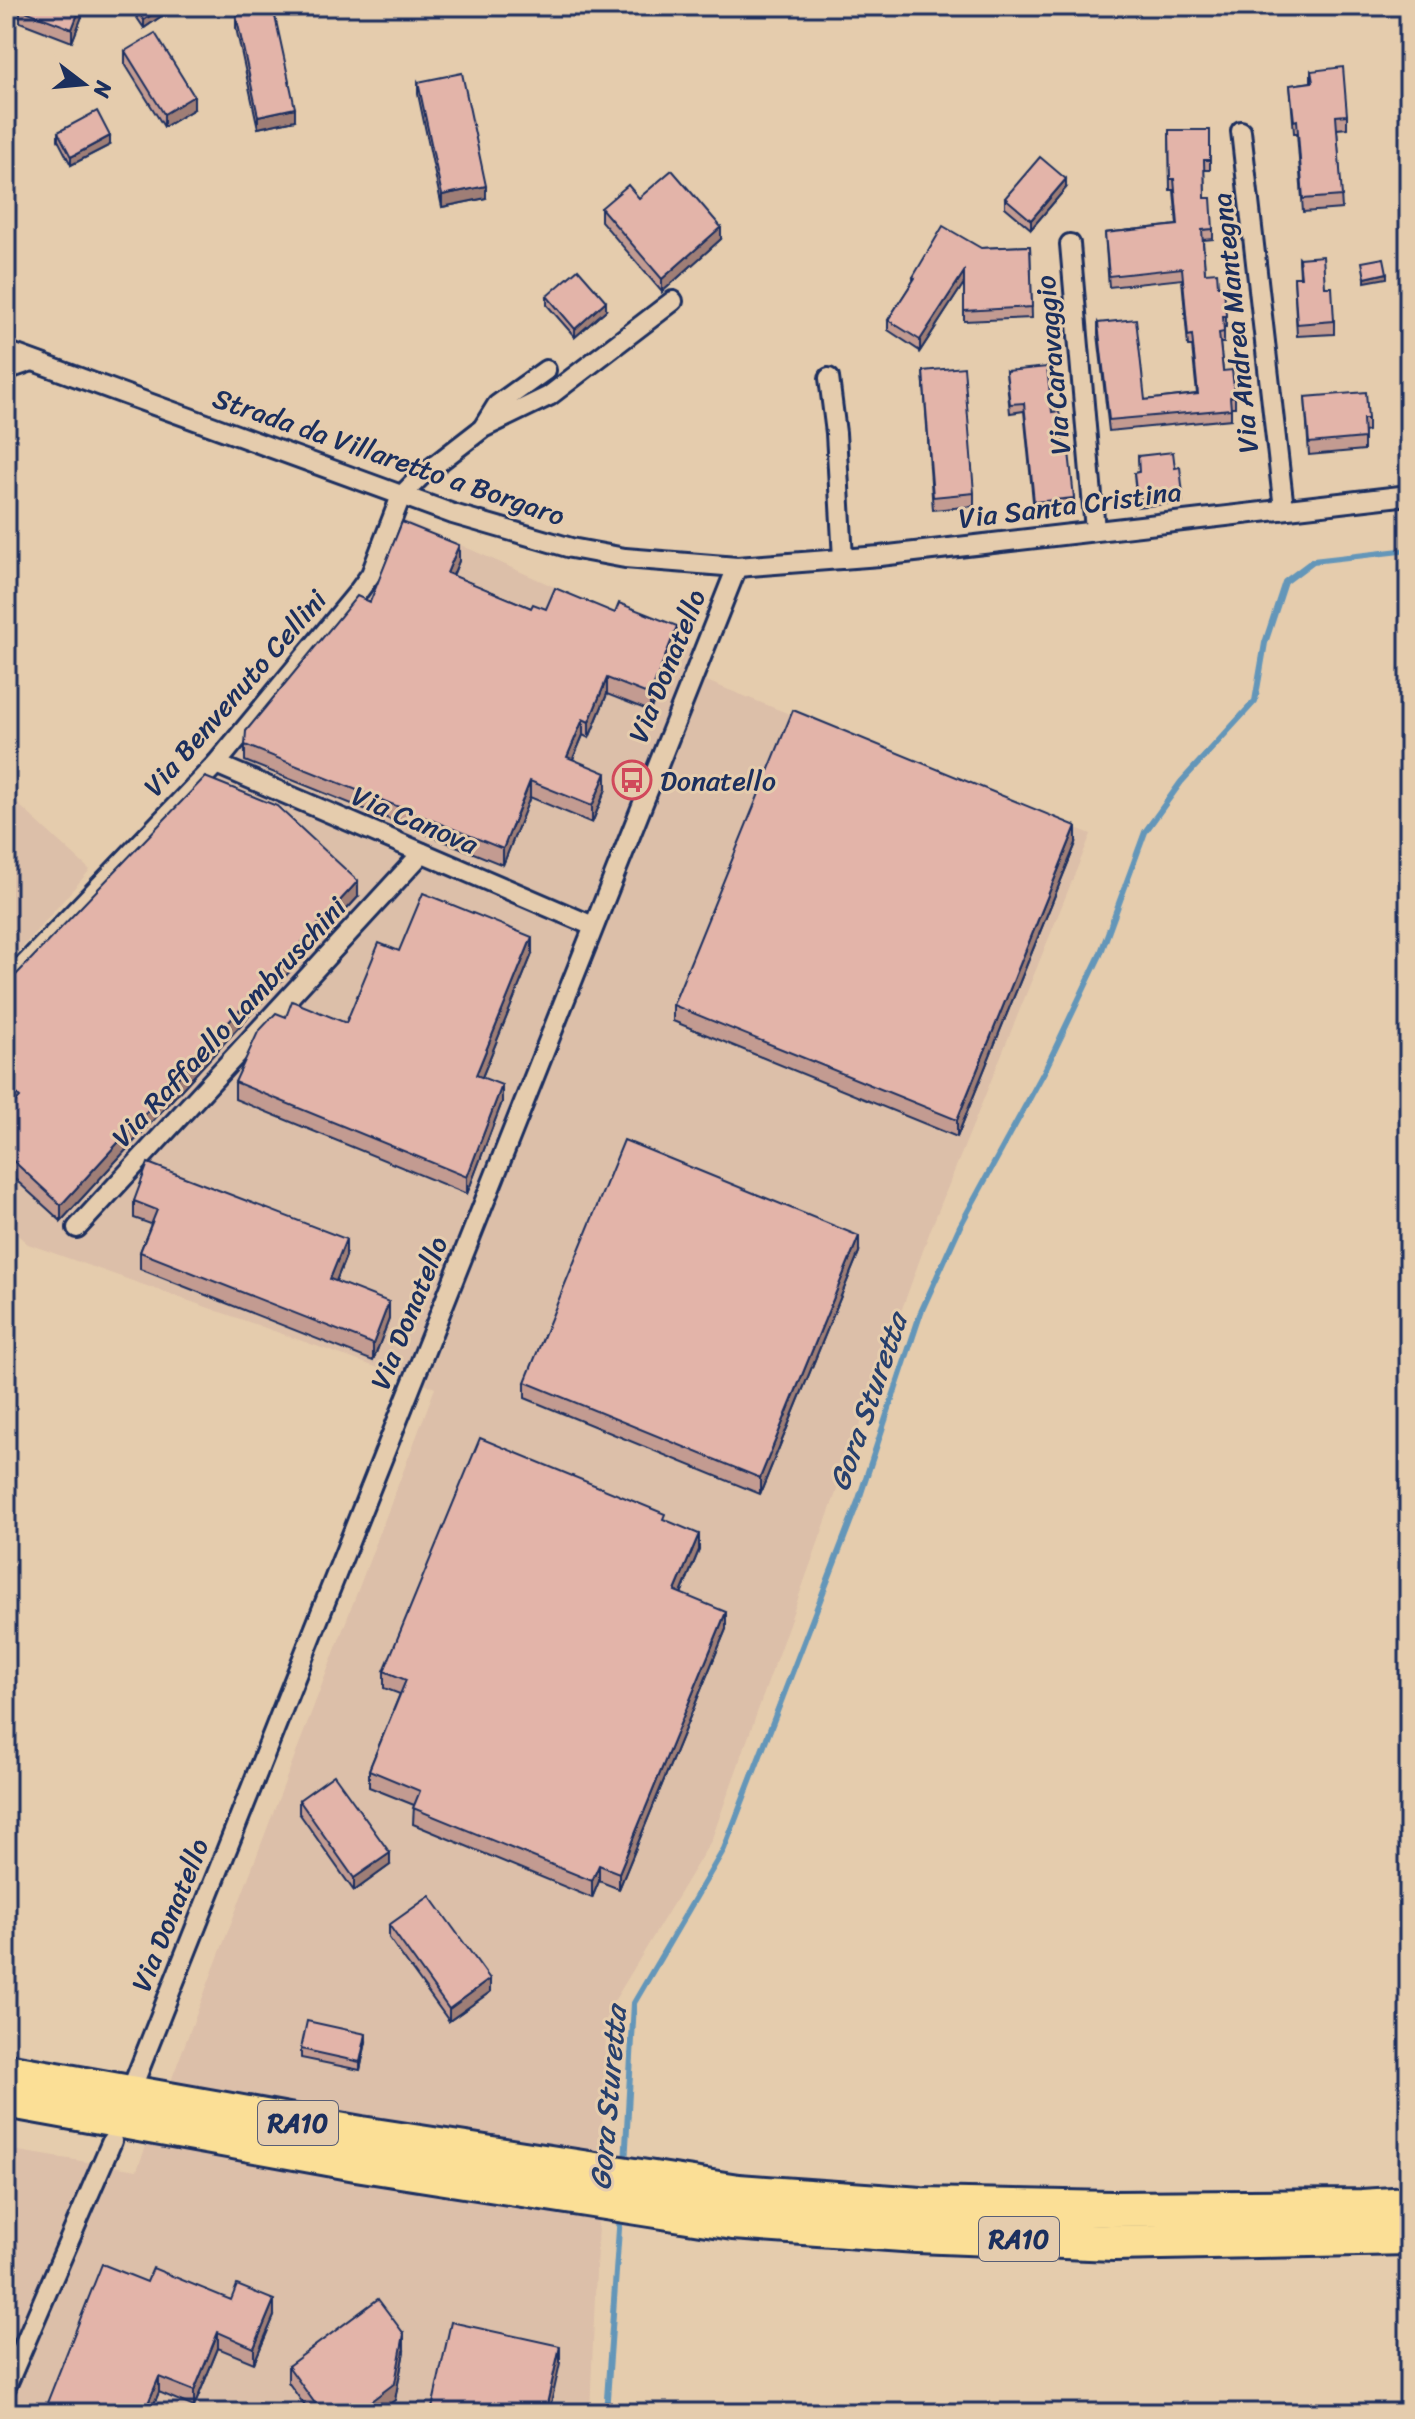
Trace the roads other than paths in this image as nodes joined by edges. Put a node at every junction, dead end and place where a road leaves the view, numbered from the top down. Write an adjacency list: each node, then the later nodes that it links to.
1 (1241, 131): 12 (street, Via Andrea Mantegna)
2 (1070, 244): 13 (street, Via Caravaggio)
3 (673, 301): 9 (street, Via Benvenuto Cellini)
4 (6, 351): 5 (street, Strada da Villaretto a Borgaro)
5 (32, 361): 6 (street); 11 (street, Strada da Villaretto a Borgaro)
6 (6, 370)
7 (546, 370): 9 (street, Via Benvenuto Cellini)
8 (829, 378): 14 (street)
9 (483, 428): 11 (street, Via Benvenuto Cellini)
10 (1409, 495): 12 (street, Via Santa Cristina)
11 (401, 496): 15 (street, Strada da Villaretto a Borgaro); 16 (street, Via Benvenuto Cellini)
12 (1284, 509): 13 (street, Via Santa Cristina)
13 (1095, 530): 14 (street, Via Santa Cristina)
14 (843, 559): 15 (street, Via Santa Cristina)
15 (737, 567): 18 (street, Via Donatello)
16 (216, 764): 17 (street, Via Canova); 19 (street, Via Benvenuto Cellini)
17 (422, 853): 18 (street, Via Canova); 20 (street, Via Raffaello Lambruschini)
18 (593, 926): 22 (street, Via Donatello)
19 (6, 984)
20 (77, 1228)
21 (6, 2071): 25 (highway, RA10)
22 (135, 2080)
23 (6, 2100): 25 (highway, RA10)
24 (112, 2141): 29 (street)
25 (589, 2184): 26 (highway, RA10)
26 (632, 2190): 27 (highway, RA10); 28 (highway, RA10)
27 (1409, 2204)
28 (1409, 2237)
29 (6, 2387)

